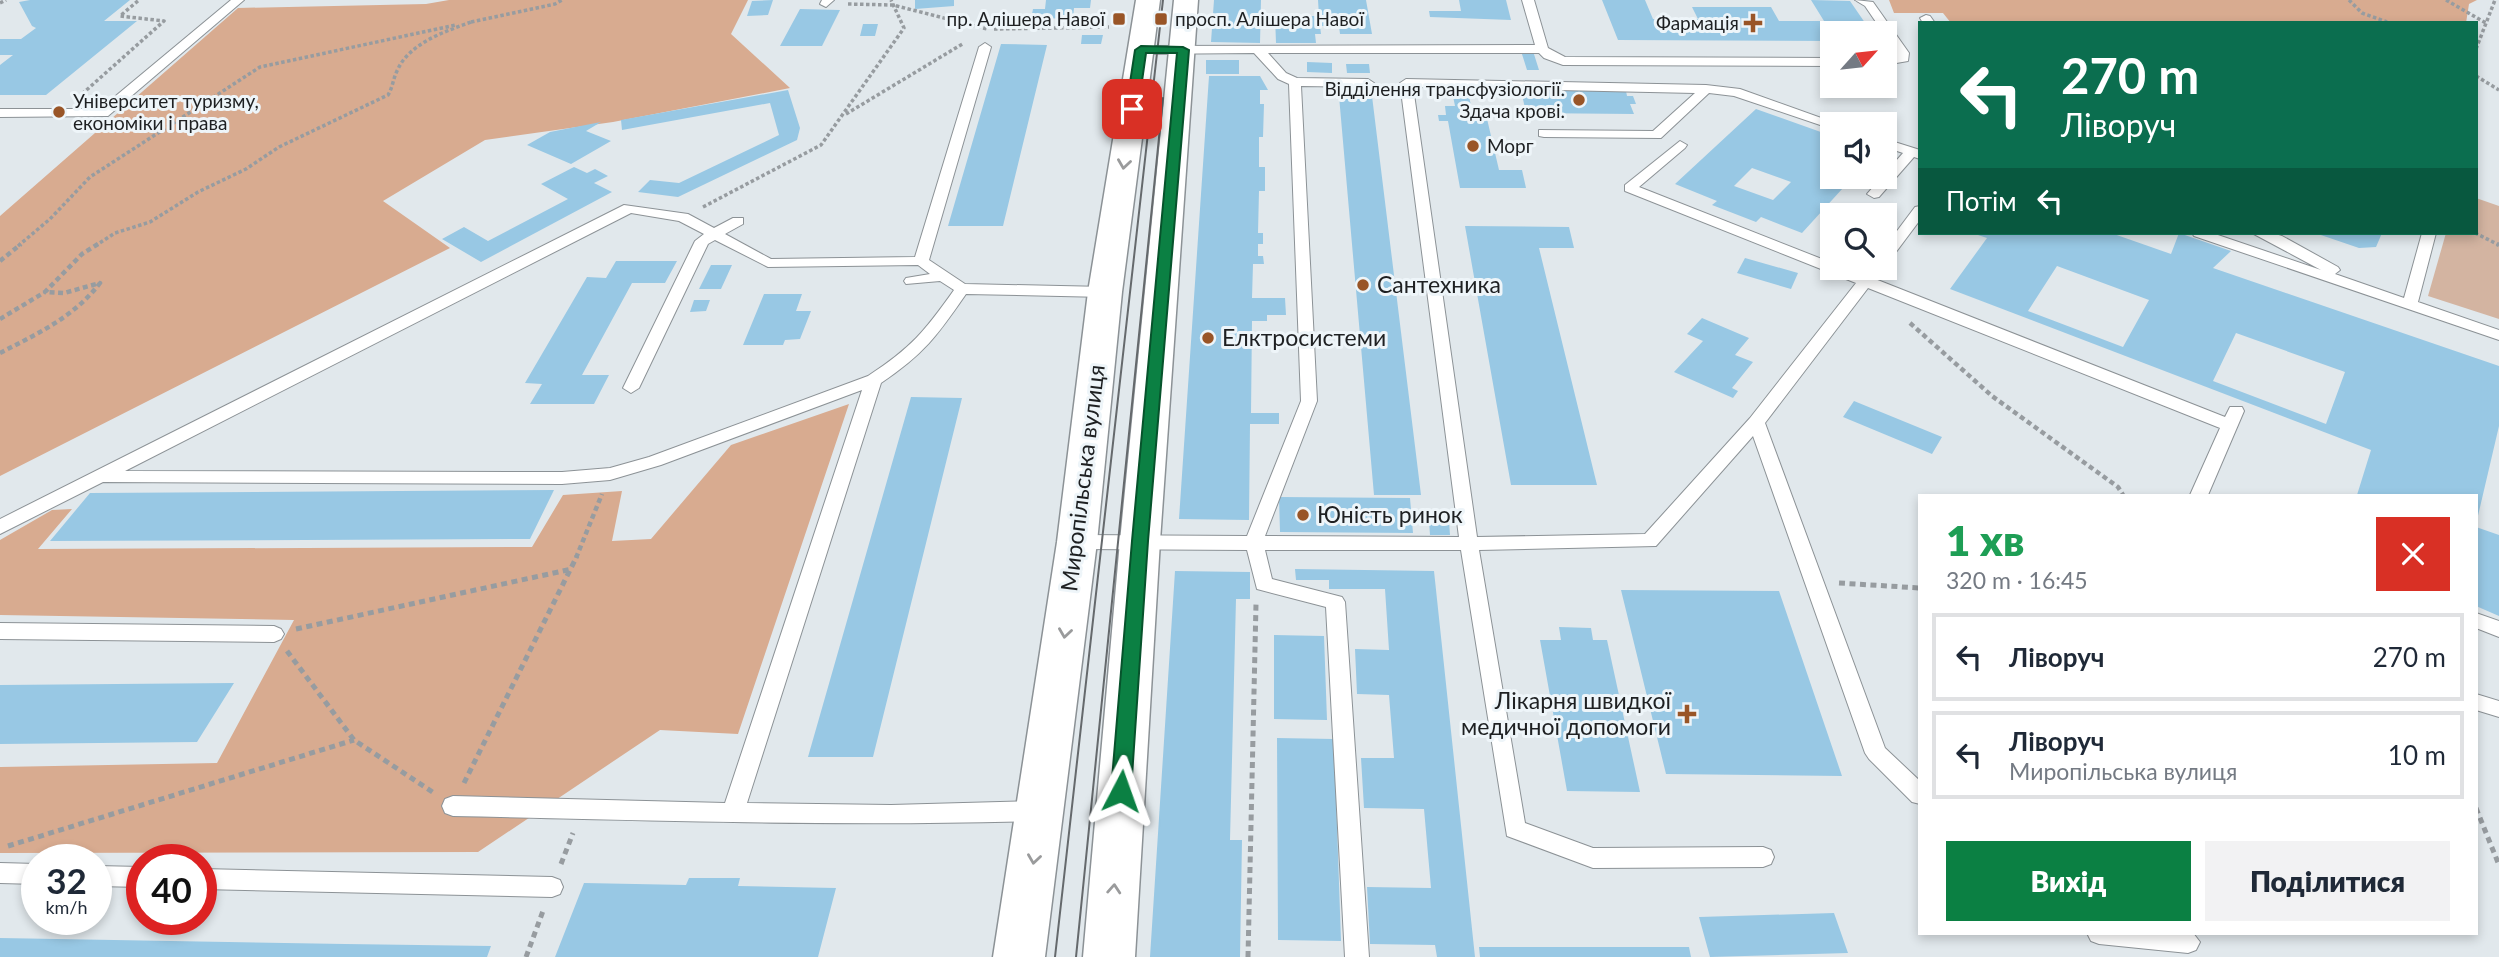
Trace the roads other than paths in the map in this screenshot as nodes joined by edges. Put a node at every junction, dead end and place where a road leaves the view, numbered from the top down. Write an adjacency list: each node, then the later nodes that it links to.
1 (238, 0): 18 (lane)
2 (1148, 0): 11 (street, Миропільська вулиця)
3 (1186, 0): 12 (street)
4 (1528, 0): 10 (lane)
5 (1865, 1): 6 (lane)
6 (1880, 21)
7 (1897, 45): 13 (lane)
8 (985, 47): 32 (lane)
9 (1257, 49): 10 (lane); 12 (lane); 15 (lane)
10 (1542, 49): 14 (lane)
11 (1141, 50): 12 (lane); 38 (street, Миропільська вулиця, one-way to 38)
12 (1183, 50): 48 (street)
13 (1897, 59)
14 (1820, 62)
15 (1296, 82): 16 (lane); 50 (lane)
16 (1368, 83)
17 (1706, 89): 19 (lane); 20 (lane); 51 (lane)
18 (0, 113)
19 (1820, 121)
20 (1544, 133)
21 (1680, 145): 36 (lane)
22 (1897, 147): 23 (lane)
23 (1915, 154): 24 (lane)
24 (1874, 194)
25 (1918, 213): 31 (lane)
26 (738, 221): 27 (lane)
27 (715, 234): 32 (lane); 43 (lane); 45 (lane)
28 (2205, 235): 39 (lane)
29 (2265, 235): 39 (lane)
30 (2428, 235): 40 (lane)
31 (1897, 241)
32 (920, 261): 33 (lane)
33 (943, 276): 35 (lane); 37 (lane)
34 (1867, 280): 36 (lane)
35 (911, 281)
36 (1865, 283): 44 (lane); 46 (lane)
37 (962, 289): 38 (lane); 42 (lane)
38 (1105, 292): 49 (street, Миропільська вулиця)
39 (2372, 292): 40 (lane)
40 (2410, 305): 41 (lane)
41 (2499, 335)
42 (874, 380): 45 (lane); 61 (lane)
43 (631, 388)
44 (1756, 422): 51 (lane); 58 (lane)
45 (102, 477): 47 (lane)
46 (2199, 494)
47 (0, 527)
48 (1140, 541): 49 (lane); 50 (lane); 70 (street, one-way to 48)
49 (1077, 542): 60 (street, Миропільська вулиця, one-way to 60)
50 (1254, 542): 51 (lane); 71 (lane)
51 (1469, 544): 62 (lane)
52 (2478, 621): 53 (lane)
53 (2499, 629)
54 (0, 631): 55 (lane)
55 (274, 634)
56 (2478, 703): 57 (lane)
57 (2499, 709)
58 (1918, 793)
59 (453, 806): 61 (lane)
60 (1041, 810): 61 (lane); 69 (street, Миропільська вулиця, one-way to 69)
61 (733, 811)
62 (1763, 857)
63 (0, 873): 64 (lane)
64 (21, 874)
65 (217, 878): 66 (lane)
66 (552, 887)
67 (2119, 935): 68 (lane)
68 (2188, 942)
69 (1019, 957)
70 (1109, 957)
71 (1357, 957)

